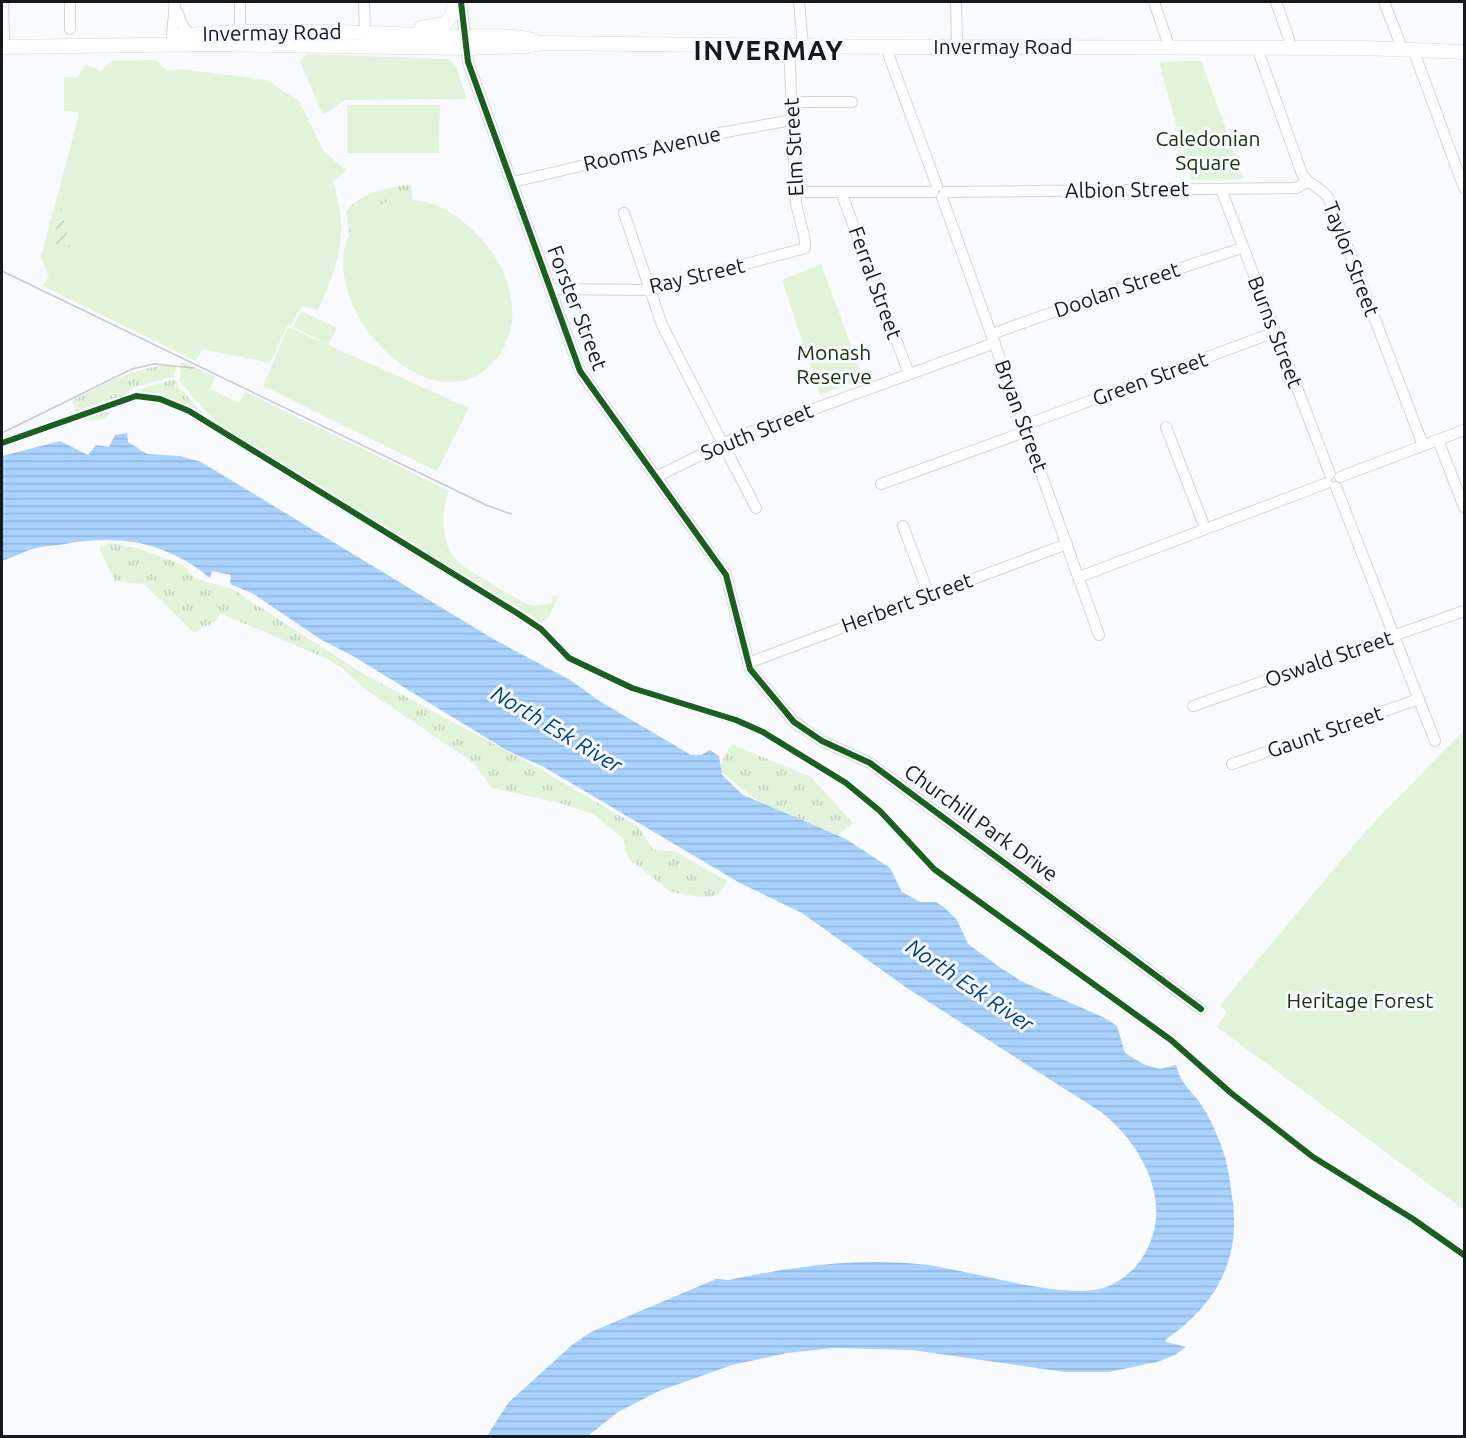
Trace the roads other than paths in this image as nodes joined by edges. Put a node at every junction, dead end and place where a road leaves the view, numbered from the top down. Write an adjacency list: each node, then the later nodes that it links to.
1 (3, 2): 17 (street)
2 (70, 2): 13 (street)
3 (240, 2): 14 (street)
4 (364, 2): 15 (street)
5 (455, 2): 15 (main road)
6 (461, 2): 19 (street, Forster Street)
7 (799, 2): 20 (street, Elm Street)
8 (956, 2): 22 (street)
9 (1154, 2): 25 (street)
10 (1276, 2): 24 (street)
11 (1384, 2): 26 (street)
12 (175, 5): 16 (street); 18 (street)
13 (70, 29)
14 (240, 33): 15 (main road, Invermay Road); 16 (main road, Invermay Road)
15 (370, 33): 19 (main road, Invermay Road)
16 (191, 34): 18 (main road, Invermay Road)
17 (2, 40): 18 (main road, Invermay Road); 18 (main road, Invermay Road)
18 (173, 41): 19 (main road, Invermay Road)
19 (465, 42): 20 (main road, Invermay Road); 31 (street, Forster Street)
20 (796, 46): 21 (main road, Invermay Road); 28 (street, Elm Street)
21 (889, 47): 22 (main road, Invermay Road); 37 (street, Bryan Street)
22 (957, 47): 25 (main road, Invermay Road)
23 (1260, 48): 24 (main road, Invermay Road); 25 (main road, Invermay Road); 32 (street, Taylor Street)
24 (1292, 48): 26 (main road, Invermay Road)
25 (1170, 49)
26 (1406, 49): 27 (main road, Invermay Road); 33 (street)
27 (1464, 52)
28 (791, 102): 29 (street); 30 (street, Elm Street)
29 (852, 102)
30 (792, 120): 31 (street, Rooms Avenue); 35 (street, Elm Street)
31 (513, 182): 41 (street, Forster Street)
32 (1307, 182): 34 (street, Albion Street); 51 (street, Taylor Street)
33 (1464, 188)
34 (1221, 189): 37 (street, Albion Street); 40 (street, Burns Street)
35 (796, 192): 36 (street, Albion Street); 39 (street, Elm Street)
36 (841, 192): 37 (street, Albion Street); 45 (street, Ferral Street)
37 (939, 192): 44 (street, Bryan Street)
38 (624, 213): 42 (street)
39 (805, 248): 42 (street, Ray Street)
40 (1242, 248): 43 (street, Burns Street); 44 (street, Doolan Street)
41 (551, 289): 42 (street, Ray Street); 52 (street, Forster Street)
42 (650, 290): 50 (street)
43 (1275, 332): 47 (street, Green Street); 53 (street, Burns Street)
44 (993, 339): 45 (street, South Street); 47 (street, Bryan Street)
45 (909, 374): 50 (street, South Street)
46 (1166, 427): 58 (street)
47 (1026, 428): 54 (street, Green Street); 59 (street, Bryan Street)
48 (1464, 430): 49 (street)
49 (1438, 440): 51 (street); 55 (street)
50 (723, 444): 52 (street, South Street); 56 (street)
51 (1423, 445): 53 (street)
52 (656, 477): 65 (street, Forster Street)
53 (1333, 480): 58 (street); 64 (street, Burns Street)
54 (881, 484)
55 (1464, 507)
56 (756, 508)
57 (903, 526): 61 (street)
58 (1205, 528): 60 (street)
59 (1067, 544): 60 (street, Bryan Street); 61 (street, Herbert Street)
60 (1078, 577): 63 (street, Bryan Street)
61 (929, 595): 65 (street, Herbert Street)
62 (1464, 611): 64 (street, Oswald Street)
63 (1099, 635)
64 (1394, 636): 66 (street, Burns Street); 67 (street, Oswald Street)
65 (748, 663): 70 (street, Churchill Park Drive)
66 (1419, 699): 68 (street, Burns Street); 69 (street, Gaunt Street)
67 (1193, 706)
68 (1435, 741)
69 (1232, 764)
70 (1201, 1009)

